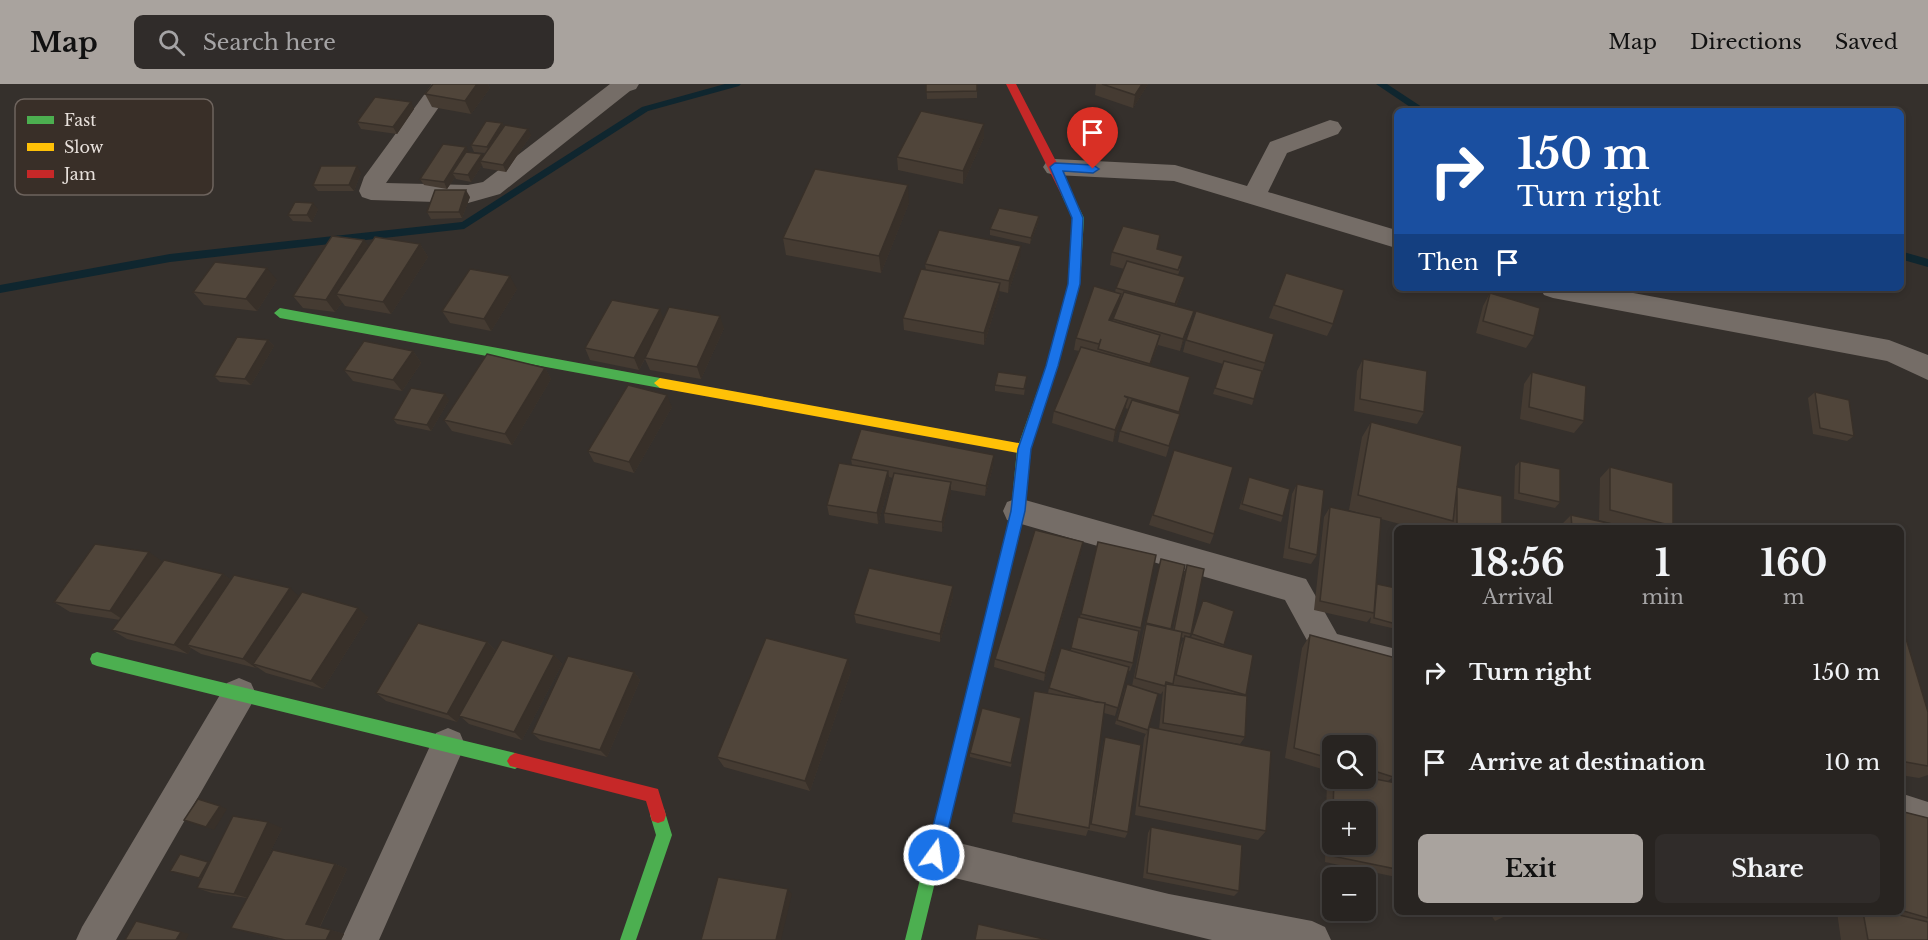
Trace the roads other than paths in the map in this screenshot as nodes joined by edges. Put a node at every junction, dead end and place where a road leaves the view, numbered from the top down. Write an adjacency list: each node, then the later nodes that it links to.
1 (444, 84): 3 (street)
2 (1011, 84): 5 (street)
3 (622, 85)
4 (1330, 128): 6 (street)
5 (1055, 167): 6 (street); 11 (street)
6 (1253, 196): 7 (street)
7 (1394, 238)
8 (1569, 291): 10 (street)
9 (280, 313): 11 (street)
10 (1928, 369)
11 (1024, 449): 12 (street)
12 (1018, 511): 14 (street); 17 (street)
13 (97, 659): 15 (street)
14 (1394, 663)
15 (239, 694): 16 (street); 18 (street)
16 (448, 746): 19 (street); 20 (street)
17 (934, 855): 21 (street); 22 (street)
18 (95, 940)
19 (360, 940)
20 (628, 940)
21 (913, 940)
22 (1312, 940)

